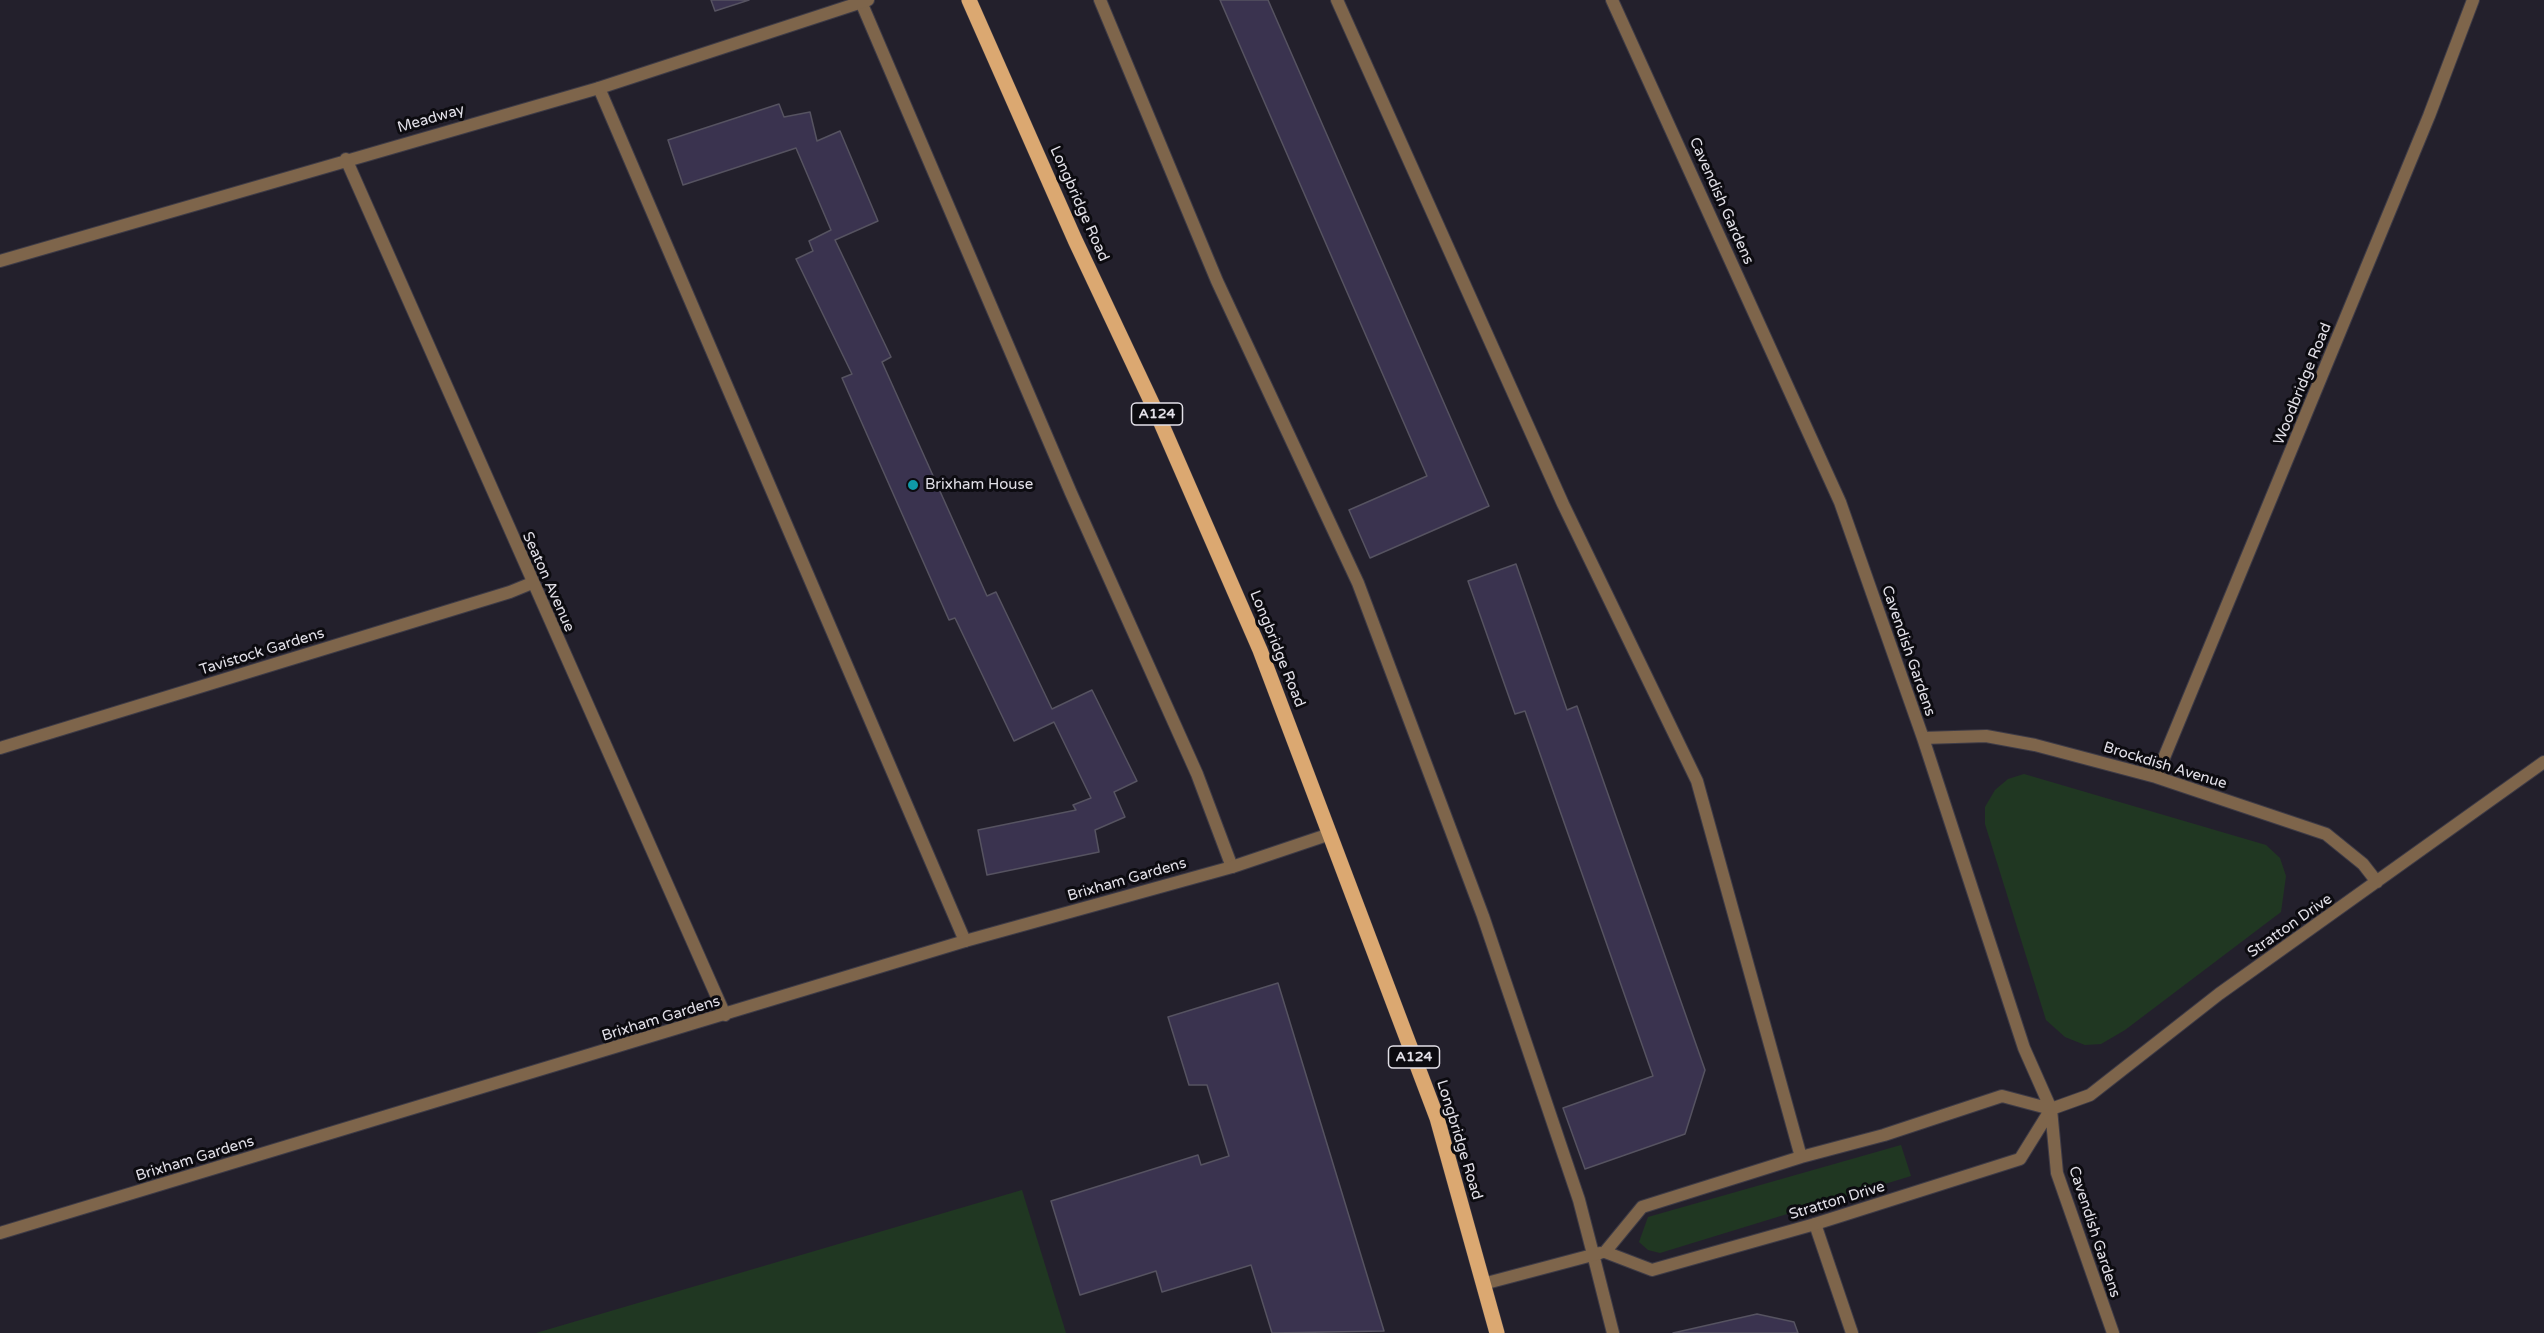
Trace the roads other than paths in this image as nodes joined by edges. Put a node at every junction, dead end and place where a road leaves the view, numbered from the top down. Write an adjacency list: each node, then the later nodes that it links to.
1 (969, 0): 15 (main road, Longbridge Road / A124)
2 (1100, 0): 24 (street)
3 (1336, 0): 21 (street)
4 (1612, 0): 11 (street, Cavendish Gardens)
5 (2474, 0): 14 (street, Woodbridge Road)
6 (865, 1): 7 (street, Meadway); 16 (street)
7 (599, 88): 8 (street, Meadway); 18 (street)
8 (346, 159): 9 (street, Meadway); 10 (street, Seaton Avenue)
9 (0, 261)
10 (532, 583): 12 (street, Tavistock Gardens); 19 (street, Seaton Avenue)
11 (1923, 738): 14 (street, Brockdish Avenue); 20 (street, Cavendish Gardens)
12 (0, 748)
13 (2544, 762): 17 (street, Stratton Drive)
14 (2156, 777): 17 (street, Brockdish Avenue)
15 (1330, 834): 16 (street, Brixham Gardens); 25 (main road, Longbridge Road / A124)
16 (1232, 867): 18 (street, Brixham Gardens)
17 (2377, 882): 20 (street, Stratton Drive)
18 (965, 941): 19 (street, Brixham Gardens)
19 (725, 1015): 23 (street, Brixham Gardens)
20 (2052, 1108): 21 (street); 22 (street, Stratton Drive); 29 (street, Cavendish Gardens)
21 (1802, 1157): 24 (street)
22 (1815, 1224): 24 (street, Stratton Drive); 28 (street)
23 (0, 1233)
24 (1599, 1253): 25 (street); 27 (street)
25 (1483, 1284): 26 (main road, Longbridge Road / A124)
26 (1497, 1333)
27 (1613, 1333)
28 (1852, 1333)
29 (2113, 1333)

